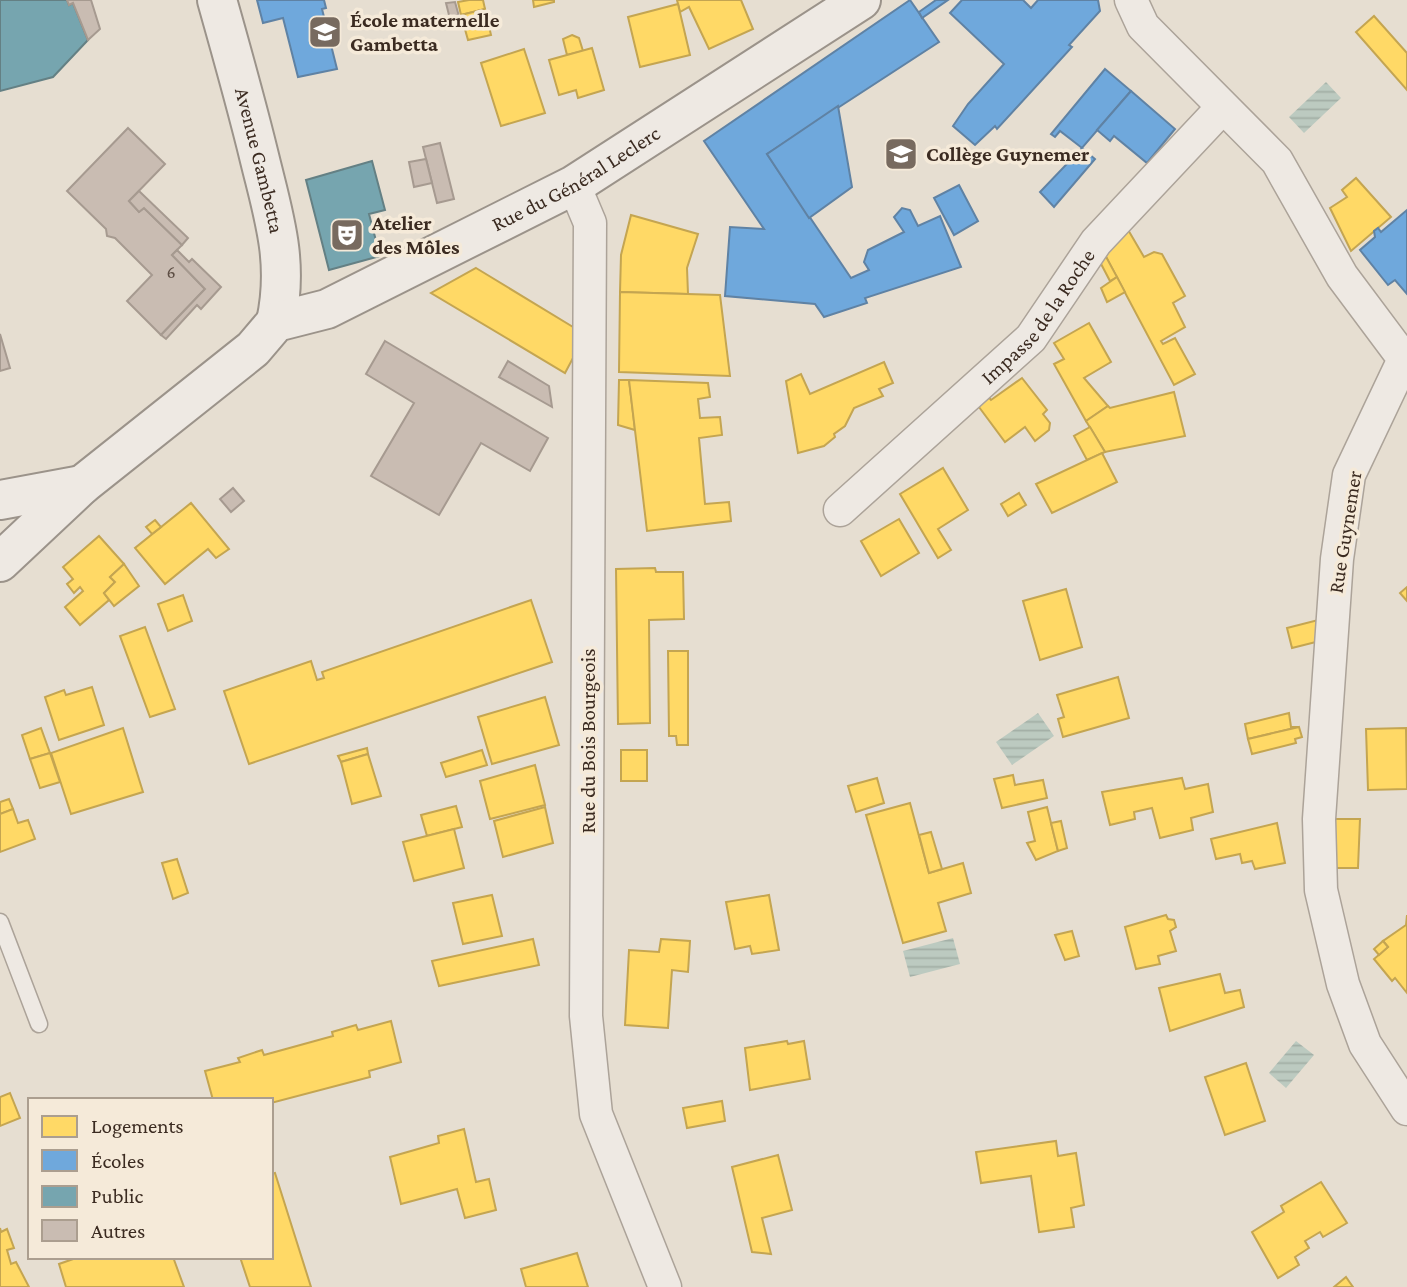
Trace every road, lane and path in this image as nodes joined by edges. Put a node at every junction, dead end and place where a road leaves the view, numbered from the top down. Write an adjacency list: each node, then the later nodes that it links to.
1 (217, 0): 6 (street, Avenue Gambetta)
2 (861, 0): 5 (street, Rue du Général Leclerc)
3 (1131, 0): 4 (street, Rue Guynemer)
4 (1222, 108): 7 (street, Rue Guynemer); 10 (street, Impasse de la Roche)
5 (574, 185): 6 (street, Rue du Général Leclerc); 15 (street, Rue du Bois Bourgeois)
6 (276, 322): 8 (street)
7 (1405, 361): 14 (street, Rue Guynemer)
8 (82, 485): 9 (street); 11 (street)
9 (0, 500)
10 (840, 510)
11 (0, 562)
12 (0, 922): 13 (lane)
13 (39, 1024)
14 (1407, 1108)
15 (665, 1287)

